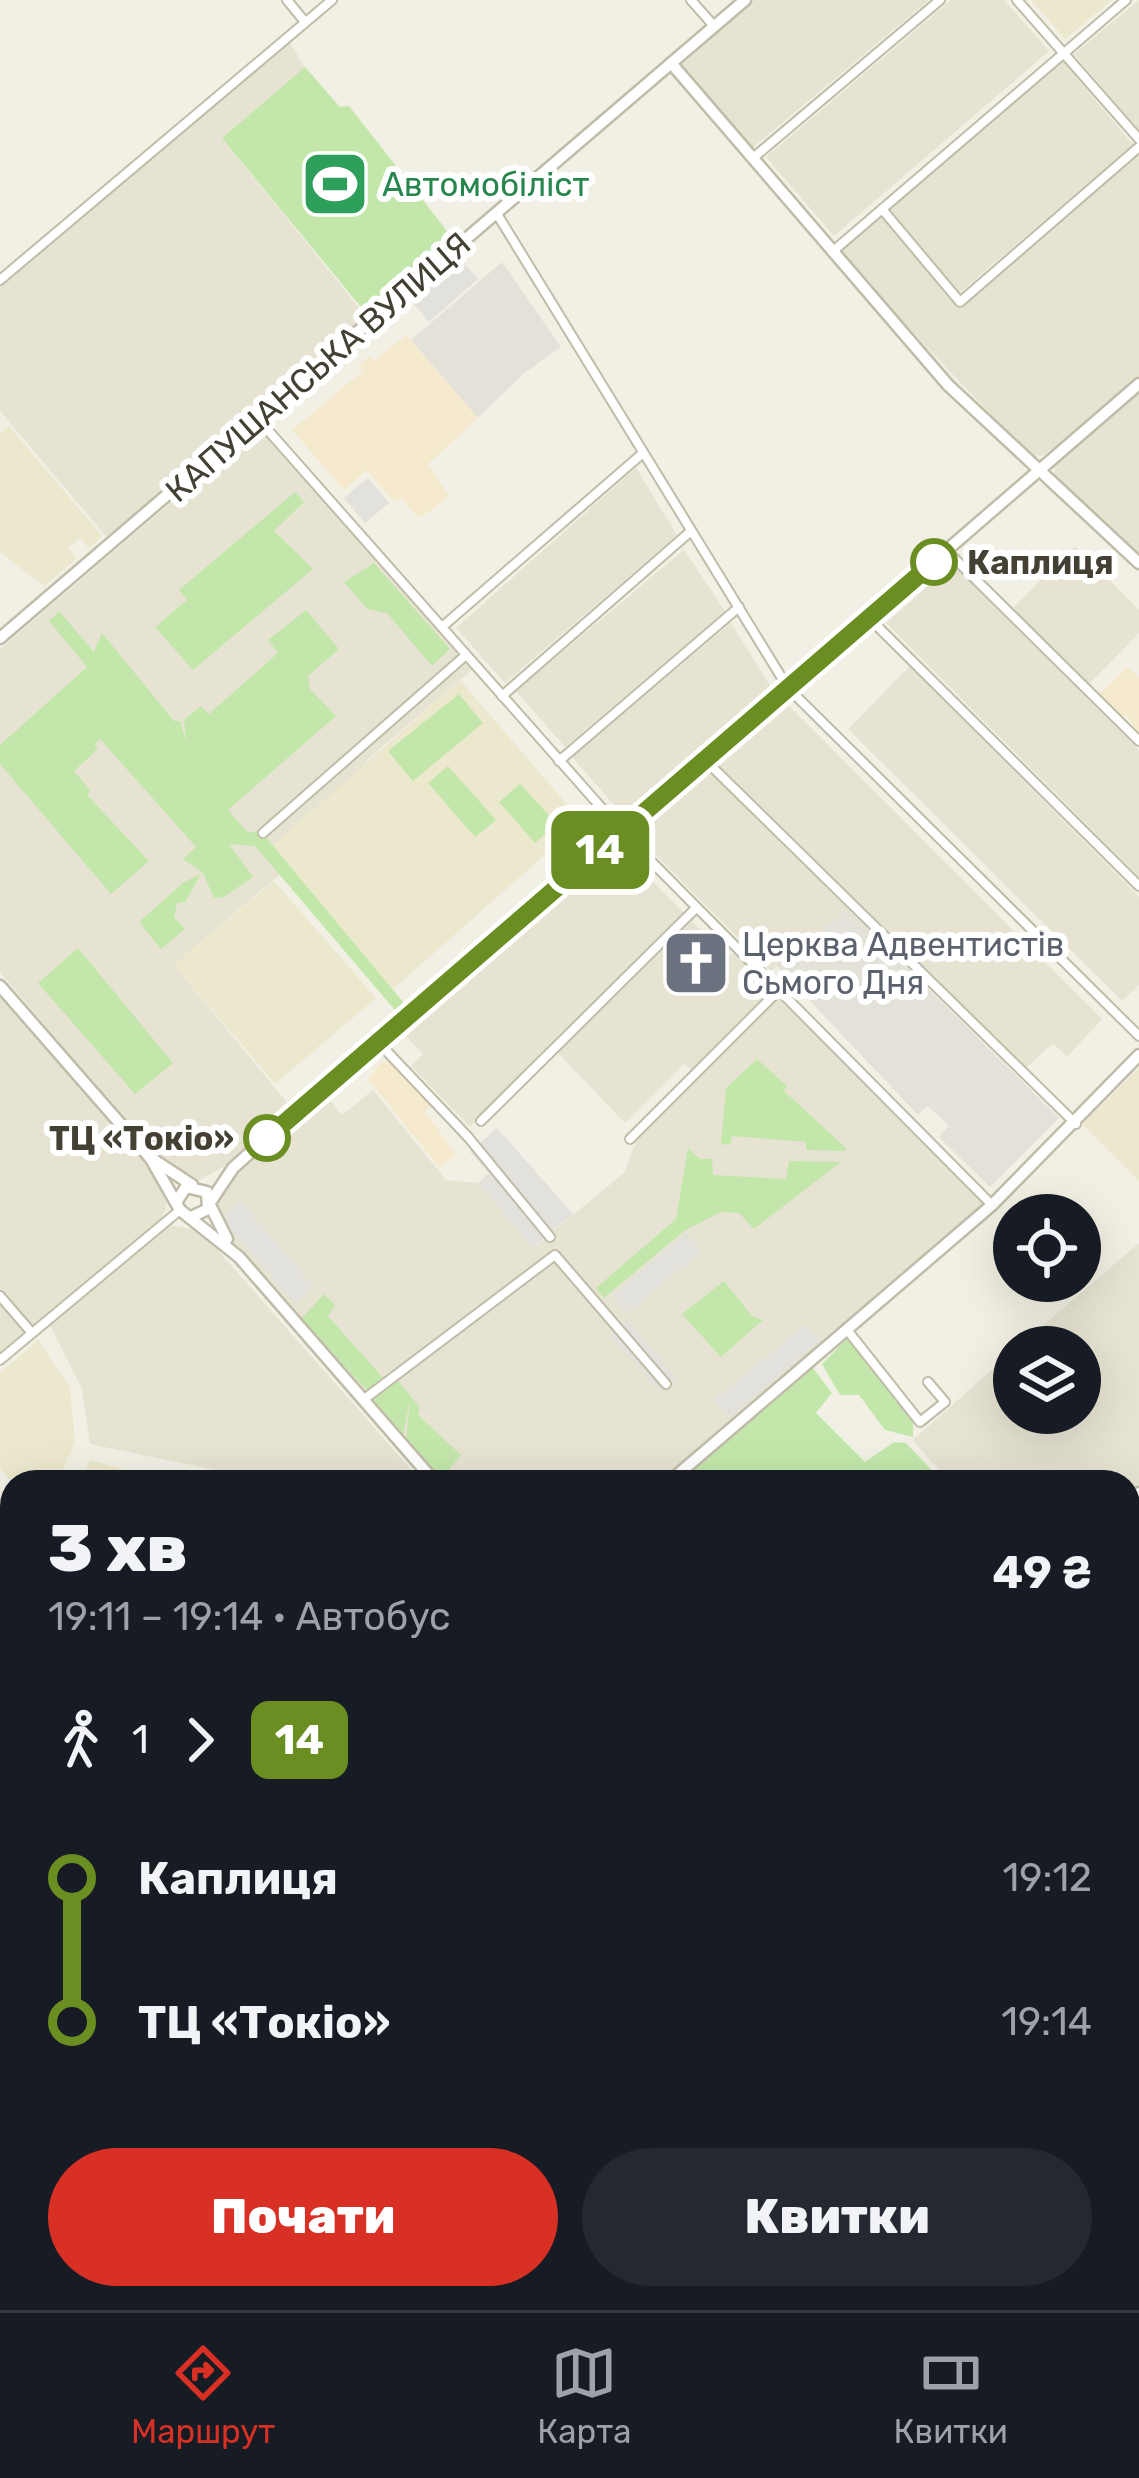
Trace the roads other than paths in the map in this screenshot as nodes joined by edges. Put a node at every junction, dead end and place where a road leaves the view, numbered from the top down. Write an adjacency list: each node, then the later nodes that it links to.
1 (287, 0): 8 (street)
2 (332, 0): 8 (street)
3 (691, 0): 9 (street)
4 (745, 0): 9 (street, КАПУШАНСЬКА ВУЛИЦЯ)
5 (940, 0): 13 (street)
6 (1017, 0): 10 (street)
7 (1126, 0): 10 (street)
8 (305, 22): 17 (street)
9 (714, 26): 11 (street, КАПУШАНСЬКА ВУЛИЦЯ)
10 (1064, 53): 12 (street); 14 (street)
11 (671, 63): 13 (street); 15 (street, КАПУШАНСЬКА ВУЛИЦЯ)
12 (1139, 143): 14 (street)
13 (752, 159): 16 (street)
14 (881, 209): 16 (street)
15 (497, 214): 19 (street, КАПУШАНСЬКА ВУЛИЦЯ); 20 (street)
16 (832, 252): 21 (street)
17 (0, 280)
18 (1139, 384): 21 (street)
19 (258, 419): 27 (street); 28 (street, КАПУШАНСЬКА ВУЛИЦЯ)
20 (643, 453): 22 (street); 27 (street)
21 (1039, 470): 23 (street); 24 (street)
22 (692, 531): 25 (street); 31 (street)
23 (947, 551): 26 (street); 32 (street)
24 (1139, 563)
25 (739, 607): 30 (street); 33 (street)
26 (869, 618): 30 (street); 37 (street)
27 (442, 627): 29 (street)
28 (0, 638)
29 (466, 655): 31 (street); 36 (street)
30 (788, 688): 34 (street); 41 (street)
31 (502, 695): 33 (street)
32 (1139, 741)
33 (560, 760): 35 (street)
34 (705, 760): 35 (street); 45 (street)
35 (622, 831): 38 (street); 42 (street)
36 (263, 833)
37 (1139, 886)
38 (696, 908): 40 (street); 44 (street)
39 (0, 986): 47 (street)
40 (778, 991): 46 (street); 51 (street)
41 (1139, 1036)
42 (378, 1042): 48 (street); 53 (street)
43 (1139, 1055): 45 (street)
44 (481, 1120)
45 (1076, 1124): 51 (street)
46 (630, 1139)
47 (152, 1159): 49 (street); 52 (street)
48 (232, 1168): 49 (street); 50 (street)
49 (195, 1185): 50 (street); 52 (street)
50 (210, 1203): 52 (street); 54 (street)
51 (992, 1205): 56 (street)
52 (182, 1210): 54 (street); 57 (street)
53 (550, 1237)
54 (235, 1253): 61 (street)
55 (0, 1296): 57 (street)
56 (848, 1331): 59 (street); 63 (street)
57 (32, 1333): 58 (street)
58 (0, 1360)
59 (928, 1382)
60 (666, 1384): 61 (street)
61 (363, 1400): 62 (street)
62 (424, 1470)
63 (683, 1470)

